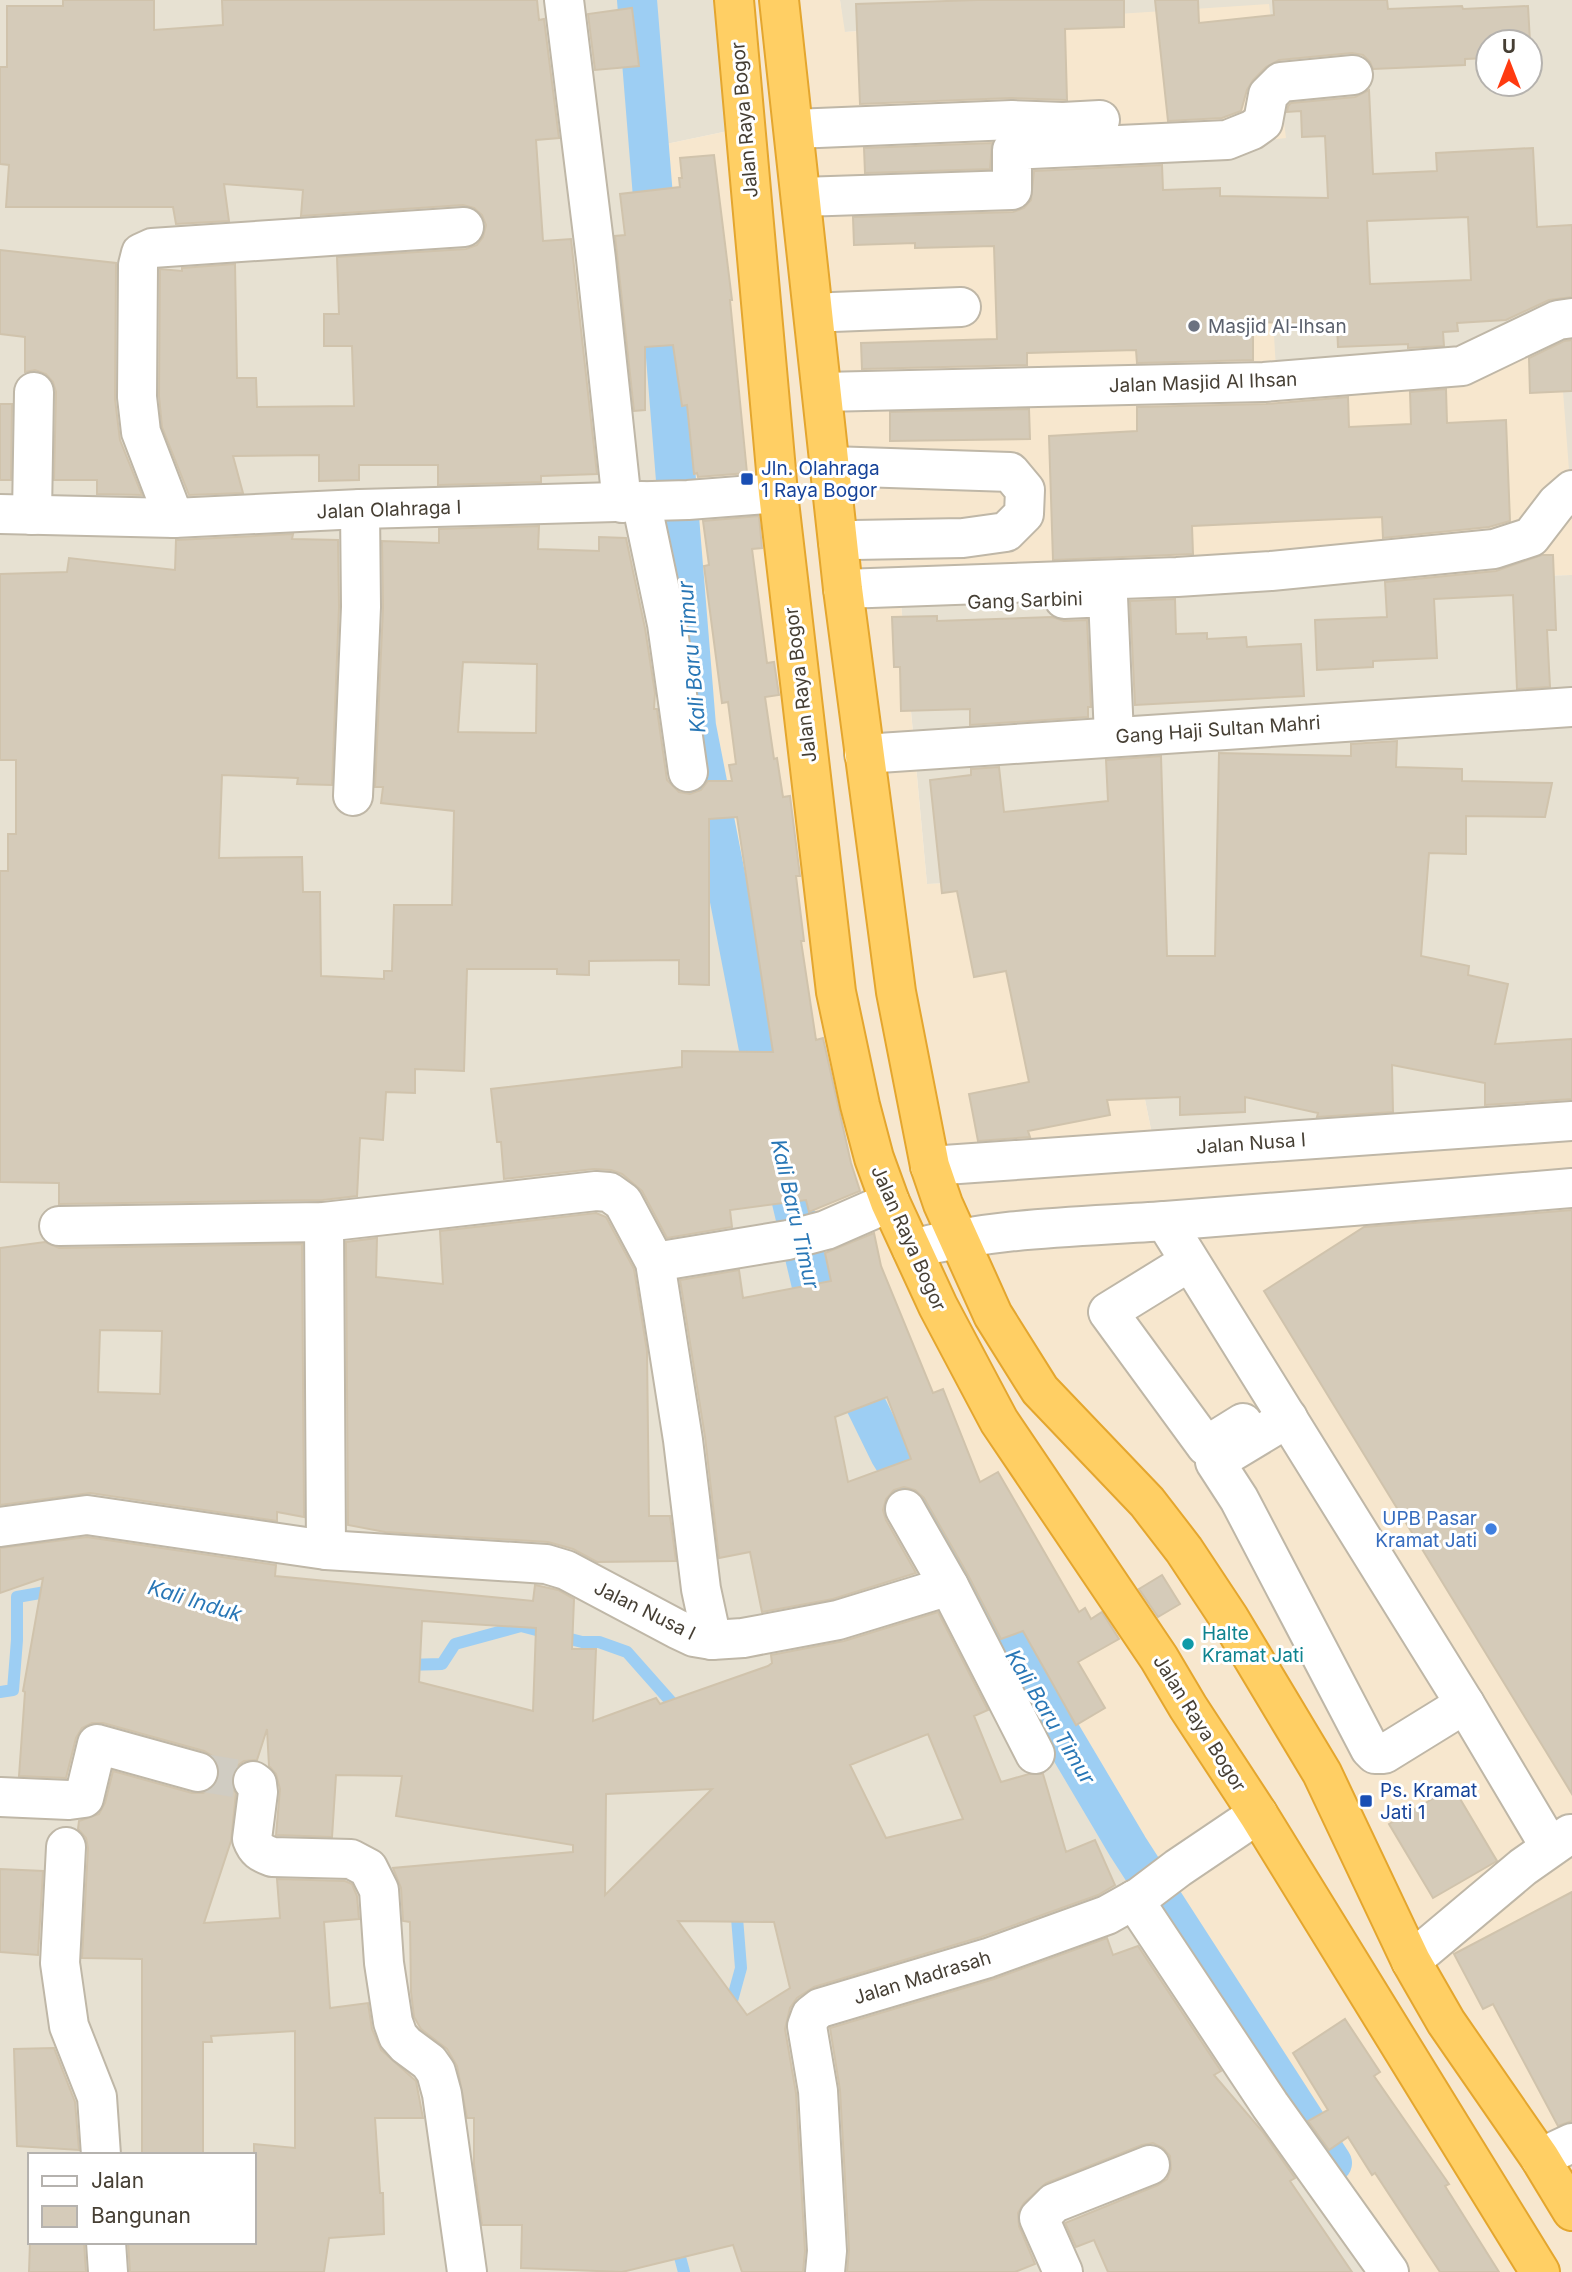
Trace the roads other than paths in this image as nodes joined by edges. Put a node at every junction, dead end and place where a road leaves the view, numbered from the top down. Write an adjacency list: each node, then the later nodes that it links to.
1 (564, 0): 17 (street)
2 (733, 0): 16 (highway, Jalan Raya Bogor)
3 (779, 0): 6 (highway)
4 (1353, 75): 7 (street)
5 (1112, 120): 6 (street)
6 (794, 130): 7 (highway)
7 (801, 197): 10 (highway)
8 (464, 227): 20 (street)
9 (961, 307): 10 (street)
10 (814, 315): 13 (highway)
11 (1572, 318): 13 (street, Jalan Masjid Al Ihsan)
12 (34, 392): 19 (street)
13 (822, 392): 14 (highway)
14 (830, 466): 21 (highway); 21 (street)
15 (1572, 490): 22 (street)
16 (778, 494): 17 (street, Jalan Olahraga I); 31 (highway, Jalan Raya Bogor)
17 (637, 502): 18 (street, Jalan Olahraga I); 26 (street)
18 (360, 509): 20 (street, Jalan Olahraga I); 27 (street)
19 (16, 514): 20 (street, Jalan Olahraga I)
20 (174, 518)
21 (838, 542): 22 (highway)
22 (844, 598): 24 (street, Gang Sarbini); 25 (highway)
23 (1572, 707): 24 (street, Gang Haji Sultan Mahri)
24 (1114, 736): 25 (street, Gang Haji Sultan Mahri)
25 (864, 754): 29 (highway)
26 (688, 772)
27 (353, 796)
28 (1572, 1121): 29 (street, Jalan Nusa I)
29 (930, 1166): 35 (highway)
30 (1572, 1188): 32 (street)
31 (891, 1202): 36 (highway, Jalan Raya Bogor); 37 (street)
32 (1164, 1221): 35 (street); 38 (street)
33 (324, 1222): 34 (street, Jalan Nusa I); 37 (street, Jalan Nusa I); 42 (street)
34 (60, 1226)
35 (956, 1238): 36 (street); 54 (highway)
36 (912, 1249): 50 (highway, Jalan Raya Bogor)
37 (655, 1262): 44 (street, Jalan Nusa I)
38 (1189, 1262): 39 (street); 39 (street)
39 (1283, 1410): 45 (street); 45 (street)
40 (905, 1509): 43 (street)
41 (0, 1527): 42 (street, Jalan Nusa I)
42 (326, 1550): 44 (street, Jalan Nusa I)
43 (948, 1586): 44 (street); 46 (street)
44 (712, 1640)
45 (1465, 1704): 51 (street)
46 (1035, 1754)
47 (198, 1772): 49 (street)
48 (254, 1781): 61 (street)
49 (0, 1797)
50 (1258, 1814): 53 (street, Jalan Madrasah); 65 (highway, Jalan Raya Bogor)
51 (1561, 1840): 54 (street)
52 (66, 1847): 56 (street)
53 (1138, 1898): 62 (street, Jalan Madrasah); 64 (street)
54 (1411, 1961): 55 (highway)
55 (1556, 2151): 58 (highway)
56 (101, 2153)
57 (1150, 2165): 63 (street)
58 (1572, 2211)
59 (106, 2244): 60 (street)
60 (108, 2272)
61 (467, 2272)
62 (825, 2272)
63 (1063, 2272)
64 (1389, 2272)
65 (1540, 2272)

